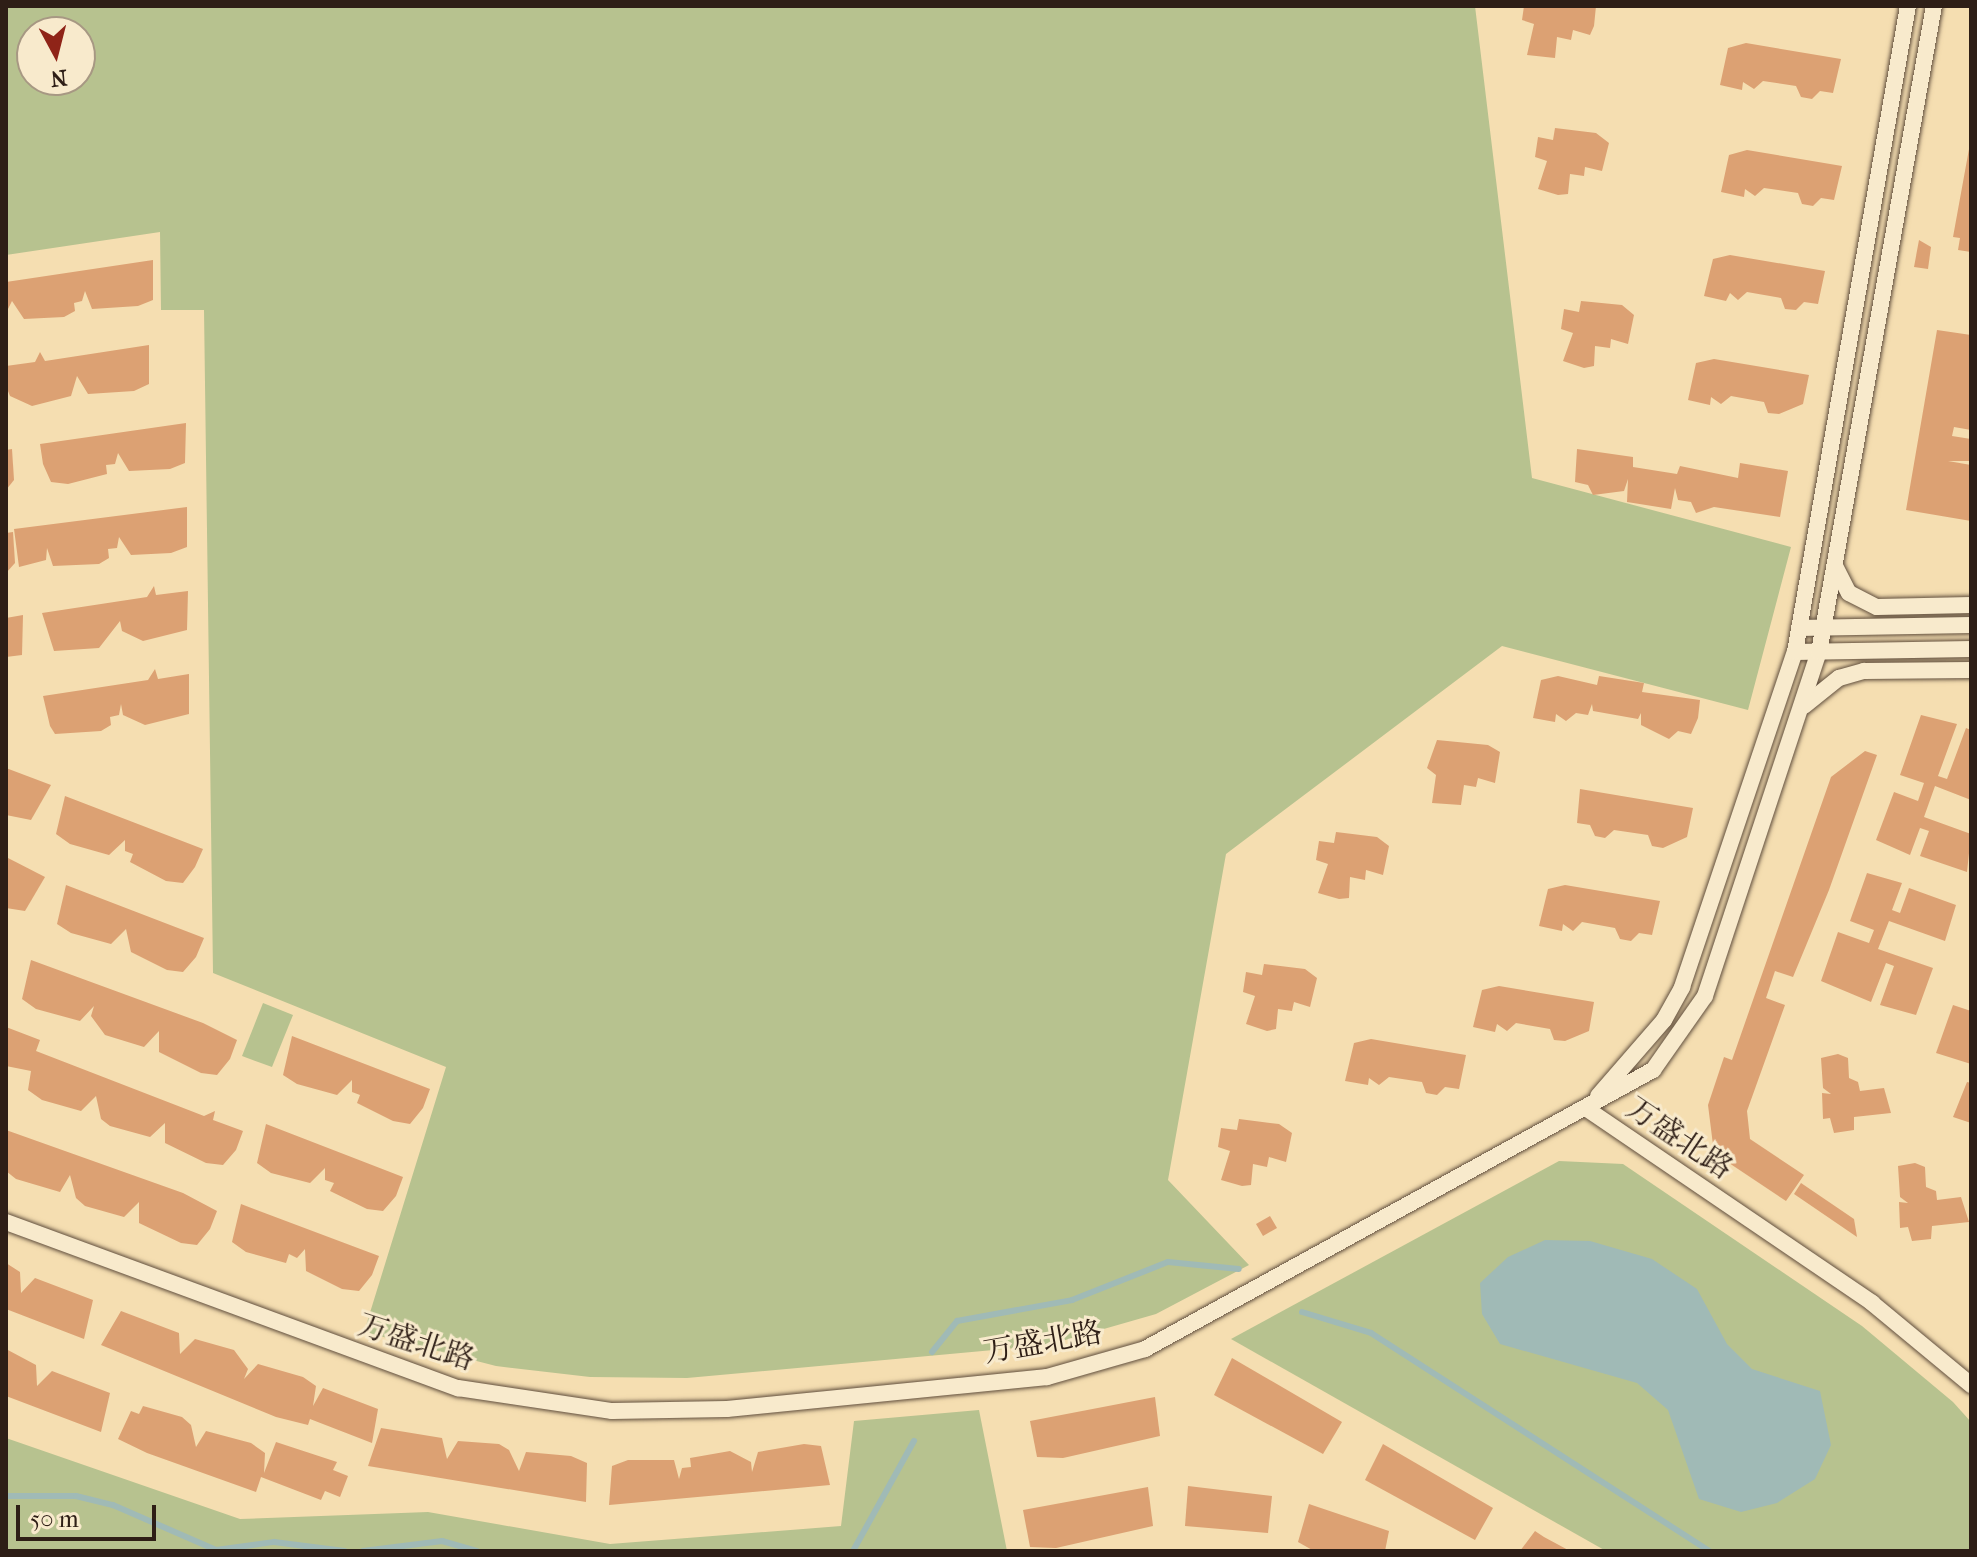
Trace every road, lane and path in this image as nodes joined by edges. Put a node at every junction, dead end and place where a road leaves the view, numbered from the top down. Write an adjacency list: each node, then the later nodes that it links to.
1 (1908, 6): 9 (street)
2 (1934, 6): 3 (street)
3 (1836, 568): 4 (street); 8 (street)
4 (1971, 605)
5 (1971, 619): 6 (street)
6 (1942, 625): 7 (street); 8 (street)
7 (1971, 625)
8 (1824, 627): 9 (street); 13 (street)
9 (1799, 628): 12 (street)
10 (1943, 649): 11 (street); 13 (street); 14 (street)
11 (1971, 649)
12 (1795, 652): 13 (street); 17 (street)
13 (1819, 652): 16 (street)
14 (1971, 656)
15 (1971, 670): 16 (street)
16 (1802, 707): 17 (street)
17 (1587, 1109): 18 (street, 万盛北路); 19 (street, 万盛北路)
18 (6, 1222)
19 (1971, 1385)

